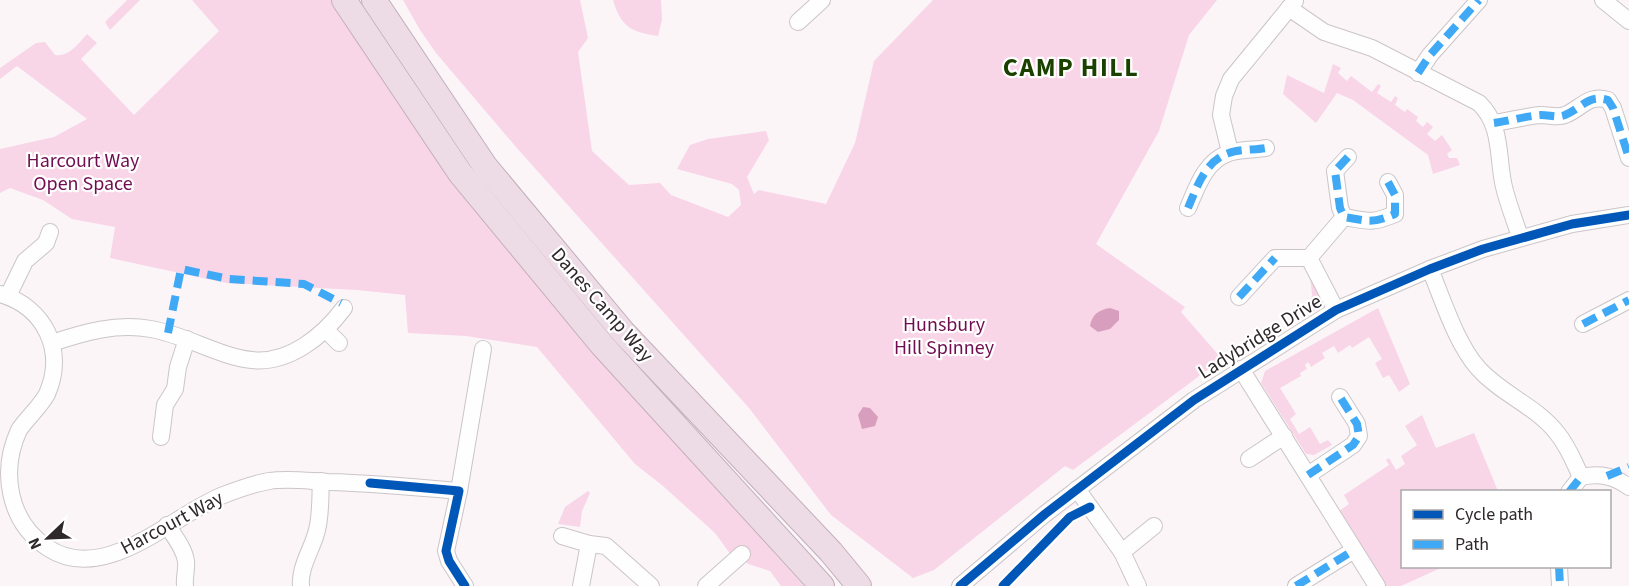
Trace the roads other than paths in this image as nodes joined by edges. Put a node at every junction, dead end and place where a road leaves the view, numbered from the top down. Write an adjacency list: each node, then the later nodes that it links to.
1 (344, 0): 61 (highway, Danes Camp Way)
2 (374, 0): 62 (highway, Danes Camp Way)
3 (1479, 0): 9 (street)
4 (1603, 0): 7 (street)
5 (811, 3): 8 (street)
6 (1292, 4): 9 (street); 12 (street)
7 (1629, 21)
8 (798, 22)
9 (1418, 73): 10 (street)
10 (1494, 123): 14 (street); 20 (street)
11 (1266, 147): 12 (street)
12 (1230, 152): 16 (street)
13 (1348, 157): 17 (street)
14 (1629, 159)
15 (1388, 182): 17 (street)
16 (1188, 208)
17 (1344, 217): 21 (street)
18 (1628, 220): 20 (street, Ladybridge Drive)
19 (50, 232): 23 (street, Harcourt Way)
20 (1520, 237): 22 (street, Ladybridge Drive)
21 (1309, 258): 24 (street); 27 (street)
22 (1430, 268): 27 (street, Ladybridge Drive); 40 (street)
23 (4, 295): 31 (street, Harcourt Way)
24 (1239, 297)
25 (1629, 300): 28 (street)
26 (344, 308): 29 (street)
27 (1336, 310): 34 (street, Ladybridge Drive)
28 (1583, 324)
29 (326, 330): 30 (street); 32 (street)
30 (187, 339): 31 (street); 37 (street)
31 (52, 343): 46 (street, Harcourt Way)
32 (339, 343)
33 (483, 349): 45 (street)
34 (1241, 369): 36 (street); 43 (street, Ladybridge Drive)
35 (1340, 397): 39 (street)
36 (1284, 436): 38 (street); 39 (street)
37 (161, 437)
38 (1249, 459)
39 (1308, 475): 51 (street)
40 (1581, 477): 42 (street); 44 (street)
41 (321, 481): 45 (street, Harcourt Way); 47 (street, Harcourt Way); 56 (street)
42 (1629, 487)
43 (1077, 489): 52 (street); 63 (street, Ladybridge Drive)
44 (1571, 490)
45 (459, 491): 57 (street)
46 (6, 511): 47 (street, Harcourt Way)
47 (167, 525): 55 (street)
48 (1154, 526): 52 (street)
49 (562, 536): 50 (street)
50 (589, 544): 58 (street); 59 (street)
51 (1354, 550): 65 (street); 66 (street)
52 (1122, 552): 64 (street)
53 (742, 554): 60 (street)
54 (1559, 568): 67 (street)
55 (185, 586)
56 (301, 586)
57 (465, 586)
58 (581, 586)
59 (651, 586)
60 (706, 586)
61 (822, 586)
62 (859, 586)
63 (960, 586)
64 (1138, 586)
65 (1296, 586)
66 (1377, 586)
67 (1560, 586)

